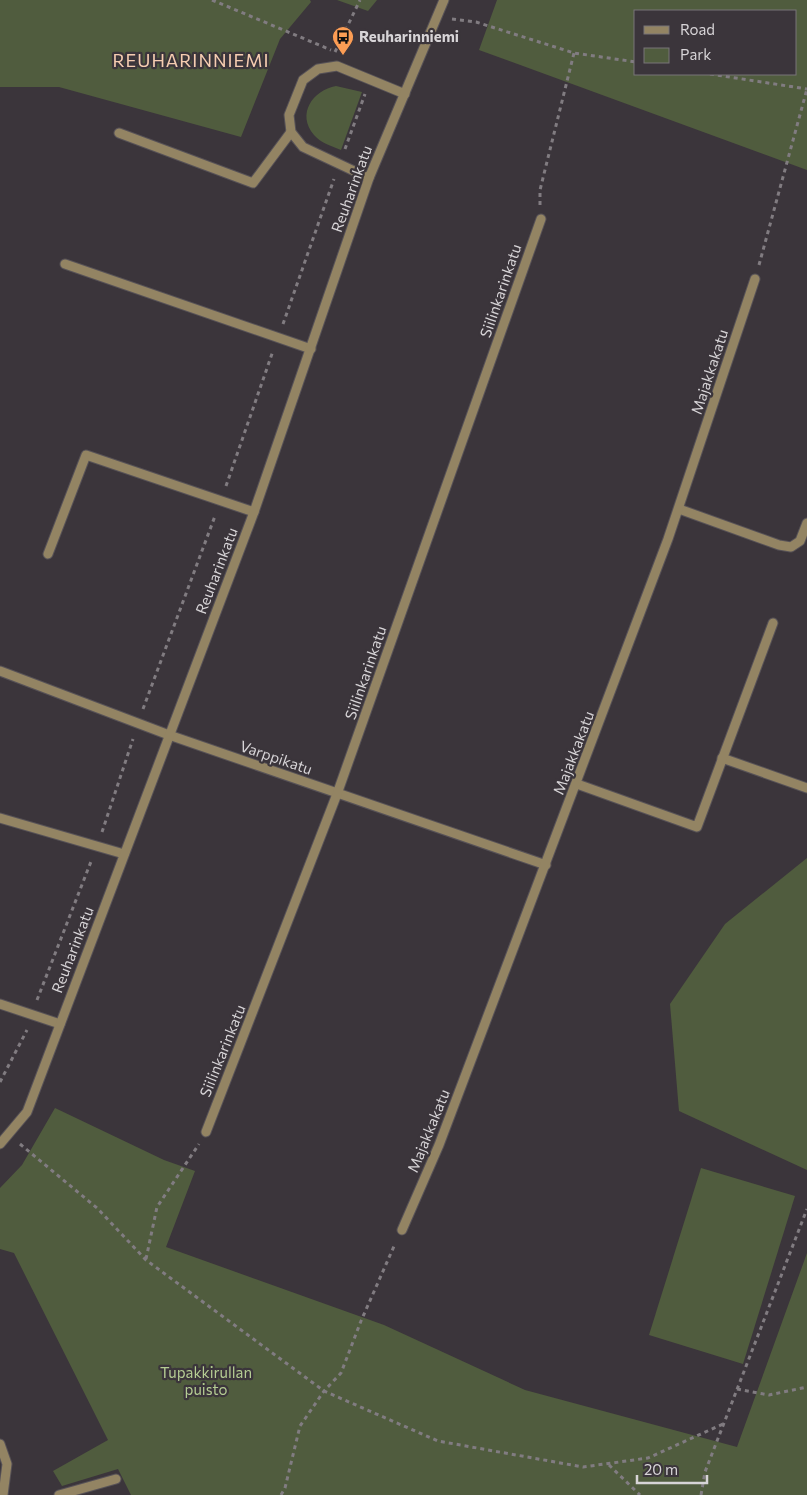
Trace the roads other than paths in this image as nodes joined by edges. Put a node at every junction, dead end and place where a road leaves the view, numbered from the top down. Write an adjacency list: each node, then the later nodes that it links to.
1 (444, 0): 2 (street, Reuharinkatu)
2 (405, 94): 3 (street); 5 (street, Reuharinkatu)
3 (291, 132): 4 (street); 5 (street)
4 (119, 133)
5 (369, 178): 9 (street, Reuharinkatu)
6 (540, 219): 20 (street, Siilinkarinkatu)
7 (65, 264): 9 (street)
8 (755, 279): 10 (street, Majakkakatu)
9 (310, 349): 11 (street, Reuharinkatu)
10 (679, 510): 12 (street); 18 (street, Majakkakatu)
11 (254, 512): 13 (street); 16 (street, Reuharinkatu)
12 (807, 523)
13 (48, 554)
14 (773, 623): 17 (street)
15 (0, 671): 16 (street, Varppikatu)
16 (169, 735): 20 (street, Varppikatu); 22 (street, Reuharinkatu)
17 (722, 758): 18 (street); 19 (street)
18 (577, 784): 23 (street, Majakkakatu)
19 (807, 788)
20 (338, 794): 23 (street, Varppikatu); 26 (street, Siilinkarinkatu)
21 (0, 818): 22 (street)
22 (124, 854): 25 (street, Reuharinkatu)
23 (546, 865): 28 (street, Majakkakatu)
24 (0, 1004): 25 (street)
25 (60, 1024): 27 (street, Reuharinkatu)
26 (206, 1132)
27 (0, 1144)
28 (402, 1230)
29 (0, 1444): 31 (street)
30 (116, 1479): 32 (street)
31 (2, 1495)
32 (59, 1495)

